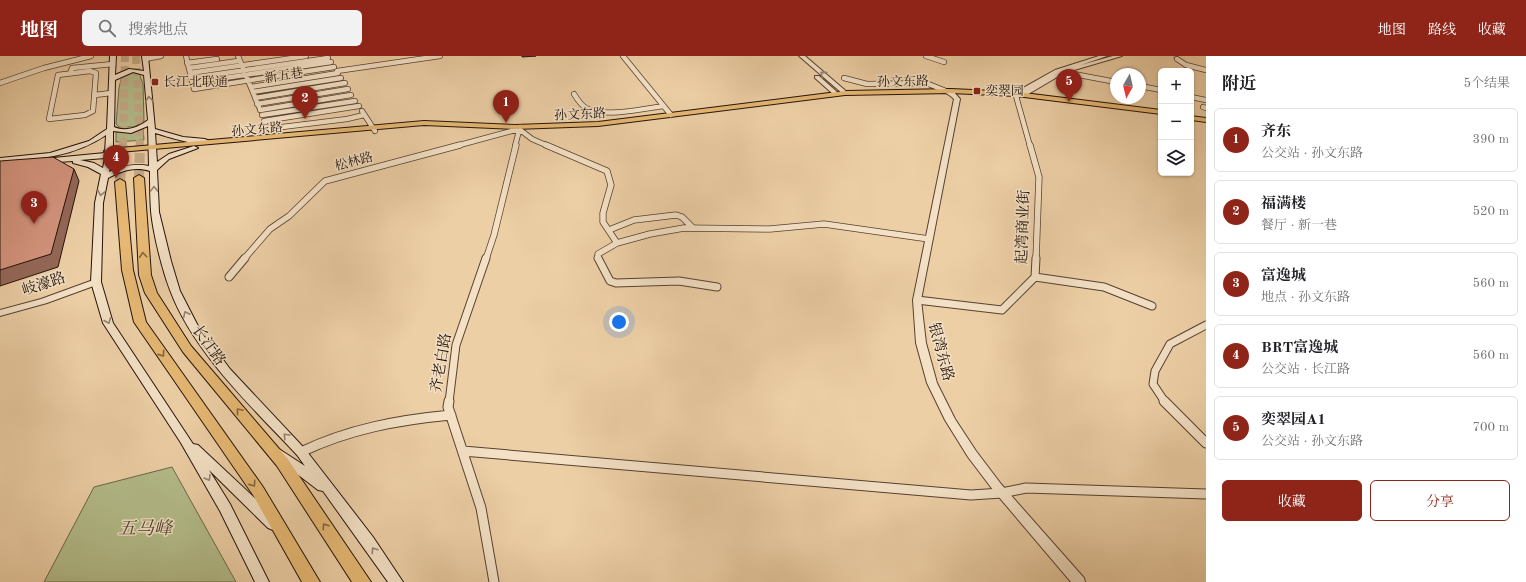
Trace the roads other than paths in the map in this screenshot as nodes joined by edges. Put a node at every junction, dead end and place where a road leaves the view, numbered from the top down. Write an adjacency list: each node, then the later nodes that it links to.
1 (91, 56): 34 (street)
2 (113, 56): 19 (main road)
3 (161, 56): 15 (street)
4 (208, 56): 20 (street)
5 (274, 56): 16 (street)
6 (306, 56): 16 (street)
7 (440, 56): 22 (street)
8 (623, 56): 55 (street)
9 (794, 56): 43 (street)
10 (802, 56): 44 (street, one-way to 10)
11 (926, 56): 18 (street)
12 (1104, 56): 21 (street)
13 (1119, 56): 21 (street)
14 (328, 57): 22 (street); 26 (street)
15 (145, 58): 27 (main road, 长江路)
16 (240, 59): 20 (street); 20 (street); 26 (street)
17 (1177, 59): 23 (street)
18 (944, 62)
19 (113, 64): 24 (street); 30 (main road)
20 (188, 64): 31 (street)
21 (1073, 67): 25 (street); 48 (street)
22 (335, 68): 26 (street); 28 (street); 32 (street); 36 (street)
23 (1206, 70)
24 (70, 72): 46 (street); 46 (street)
25 (1063, 72): 33 (street); 48 (street)
26 (246, 73): 31 (street); 32 (street)
27 (146, 74): 30 (main road); 63 (main road, 长江路, one-way to 27)
28 (341, 78): 35 (street); 40 (street, 新五巷)
29 (844, 78): 41 (street)
30 (112, 79): 42 (main road)
31 (192, 81): 32 (street)
32 (248, 81): 36 (street)
33 (1110, 81)
34 (0, 83)
35 (345, 83): 38 (street); 49 (street)
36 (251, 87): 40 (street)
37 (1146, 87): 39 (street)
38 (348, 89): 47 (street); 53 (street)
39 (1158, 89)
40 (253, 92): 49 (street)
41 (949, 92): 44 (main road, 孙文东路); 48 (main road, 孙文东路); 65 (main road, 孙文东路); 85 (street, 银湾东路)
42 (111, 93): 46 (street); 66 (main road)
43 (835, 93): 44 (main road, 孙文东路); 59 (main road, 孙文东路)
44 (845, 93)
45 (574, 94): 55 (street)
46 (95, 95)
47 (351, 95): 51 (street); 56 (street)
48 (1018, 95): 57 (main road, 孙文东路); 88 (street, 起湾商业街)
49 (255, 98): 53 (street)
50 (1194, 98): 52 (street)
51 (355, 100): 54 (street); 58 (street)
52 (1206, 100)
53 (258, 104): 56 (street)
54 (359, 106): 60 (street); 64 (street)
55 (663, 106): 59 (street)
56 (260, 110): 58 (street)
57 (1158, 113)
58 (262, 115): 64 (street)
59 (671, 115): 65 (main road, 孙文东路)
60 (365, 117): 67 (street); 68 (street)
61 (1194, 117): 62 (main road)
62 (1206, 119)
63 (151, 121): 66 (main road); 69 (main road, 长江路)
64 (264, 121): 67 (street)
65 (520, 128): 68 (main road, 孙文东路); 84 (street); 87 (street, 松林路); 95 (street, 齐老白路)
66 (109, 129): 74 (main road); 75 (main road)
67 (266, 129): 70 (street)
68 (374, 129): 70 (main road, 孙文东路)
69 (151, 130): 71 (main road); 73 (main road, 长江路)
70 (269, 139): 71 (main road, 孙文东路); 72 (main road, 孙文东路)
71 (205, 141): 73 (main road, 孙文东路)
72 (194, 148): 73 (main road, 孙文东路); 79 (main road)
73 (152, 150): 74 (main road, 孙文东路); 79 (main road, 长江路)
74 (109, 153): 75 (main road, 孙文东路); 76 (main road, 孙文东路); 80 (main road)
75 (51, 155): 77 (main road, 孙文东路)
76 (64, 159): 78 (main road, 孙文东路); 80 (main road)
77 (0, 160)
78 (0, 165)
79 (153, 170): 80 (main road); 102 (main road, 长江路, one-way to 79)
80 (105, 175): 89 (main road, one-way to 89)
81 (138, 178): 100 (highway, 长江路, one-way to 81)
82 (120, 182): 106 (highway, one-way to 106)
83 (693, 228): 84 (street); 85 (street); 86 (street)
84 (609, 230): 86 (street)
85 (929, 238): 91 (street, 银湾东路)
86 (617, 243): 90 (street)
87 (229, 277)
88 (1035, 277): 91 (street, 起湾商业街); 92 (street)
89 (96, 282): 93 (street, 岐濠路); 98 (main road, one-way to 98)
90 (717, 286)
91 (917, 300): 104 (street, 银湾东路)
92 (1152, 306)
93 (0, 313)
94 (1206, 324): 96 (street)
95 (451, 415): 101 (street, 齐老白路); 102 (street)
96 (1195, 433): 97 (street); 99 (street)
97 (1206, 435)
98 (186, 440): 106 (main road); 107 (main road, one-way to 107)
99 (1206, 443)
100 (269, 447): 103 (main road); 109 (highway, 长江路, one-way to 100)
101 (463, 451): 104 (street); 111 (street, 齐老白路)
102 (301, 452): 103 (main road, 长江路)
103 (333, 493): 110 (main road, 长江路, one-way to 103)
104 (1002, 493): 105 (street); 112 (street, 银湾东路)
105 (1206, 494)
106 (283, 533): 108 (highway)
107 (262, 582)
108 (311, 582)
109 (362, 582)
110 (396, 582)
111 (494, 582)
112 (1079, 582)

